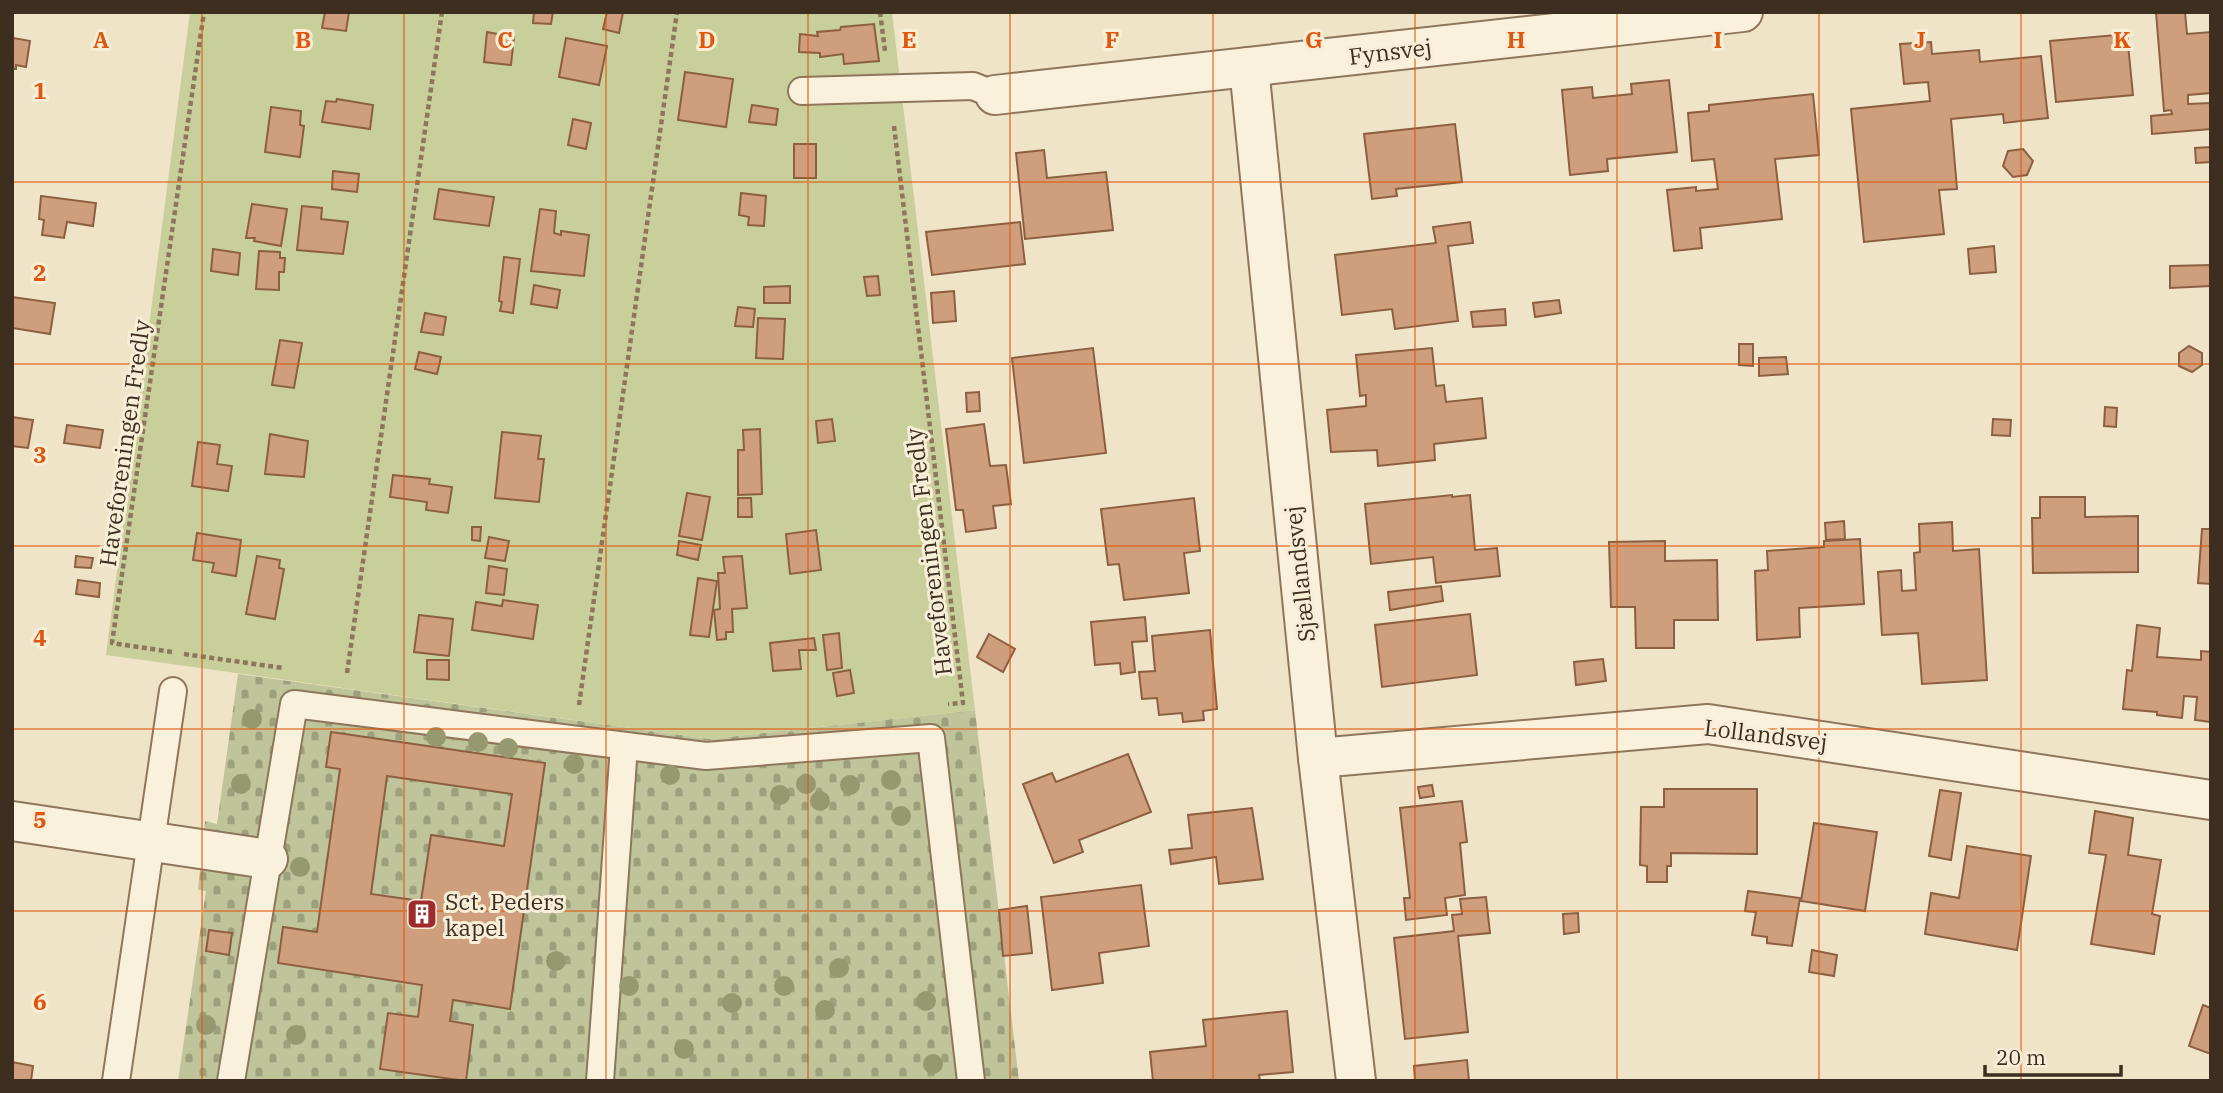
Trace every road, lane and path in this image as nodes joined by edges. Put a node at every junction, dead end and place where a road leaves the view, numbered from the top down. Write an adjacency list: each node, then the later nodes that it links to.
1 (204, 12): 11 (path, Haveforeningen Fredly)
2 (442, 12): 12 (path)
3 (677, 12): 15 (path)
4 (880, 12): 8 (path, Haveforeningen Fredly)
5 (1743, 12): 6 (street, Fynsvej)
6 (1567, 22): 7 (street, Fynsvej)
7 (1248, 67): 10 (street, Fynsvej); 17 (street, Sjællandsvej)
8 (890, 88): 9 (lane); 10 (lane); 14 (path, Haveforeningen Fredly)
9 (802, 91)
10 (995, 95)
11 (292, 669)
12 (347, 677)
13 (173, 691): 20 (lane)
14 (936, 705)
15 (579, 710)
16 (624, 746): 21 (lane); 24 (lane); 25 (lane)
17 (1318, 758): 18 (street, Lollandsvej); 26 (street, Sjællandsvej)
18 (2211, 800)
19 (12, 821): 20 (street)
20 (151, 841): 21 (street); 22 (lane)
21 (268, 859): 23 (lane)
22 (116, 1081)
23 (231, 1081)
24 (600, 1081)
25 (971, 1081)
26 (1356, 1081)

